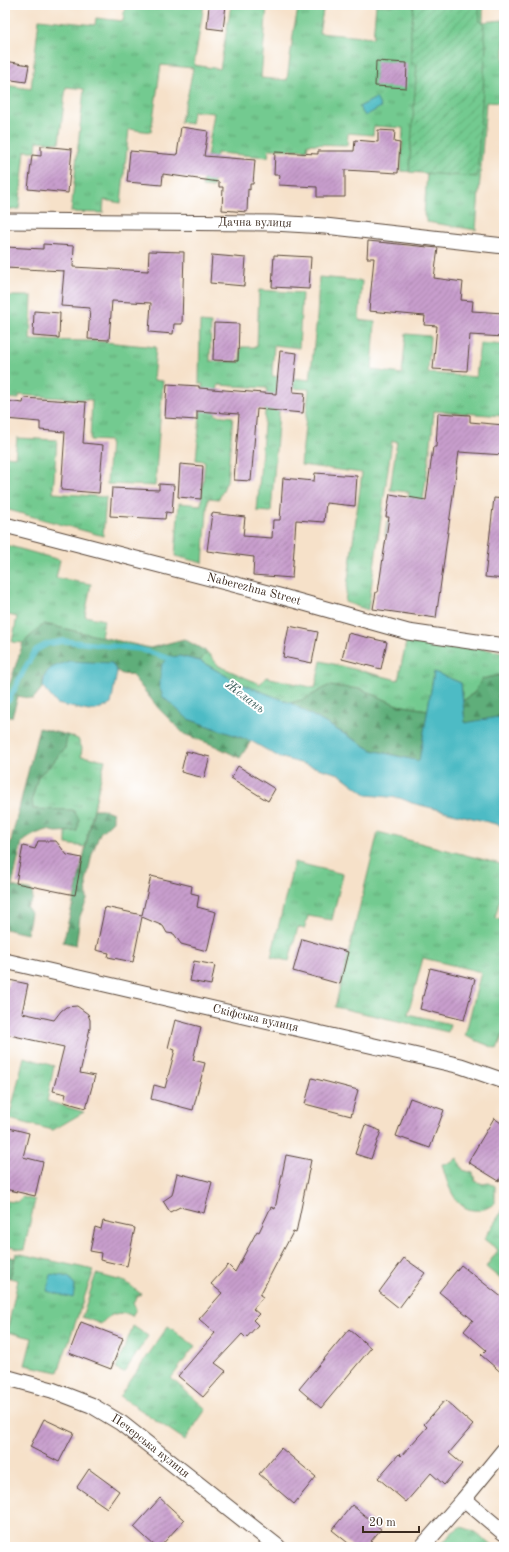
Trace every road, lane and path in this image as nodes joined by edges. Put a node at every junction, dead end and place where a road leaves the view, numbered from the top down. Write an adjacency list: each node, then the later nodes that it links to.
1 (5, 221): 2 (street, Дачна вулиця)
2 (504, 246)
3 (5, 525): 4 (street, Naberezhna Street)
4 (504, 646)
5 (5, 961): 6 (street, Скіфська вулиця)
6 (504, 1081)
7 (5, 1377): 11 (street, Печерська вулиця)
8 (504, 1450): 9 (street)
9 (464, 1499): 10 (street); 12 (street)
10 (504, 1533)
11 (278, 1547)
12 (422, 1547)

